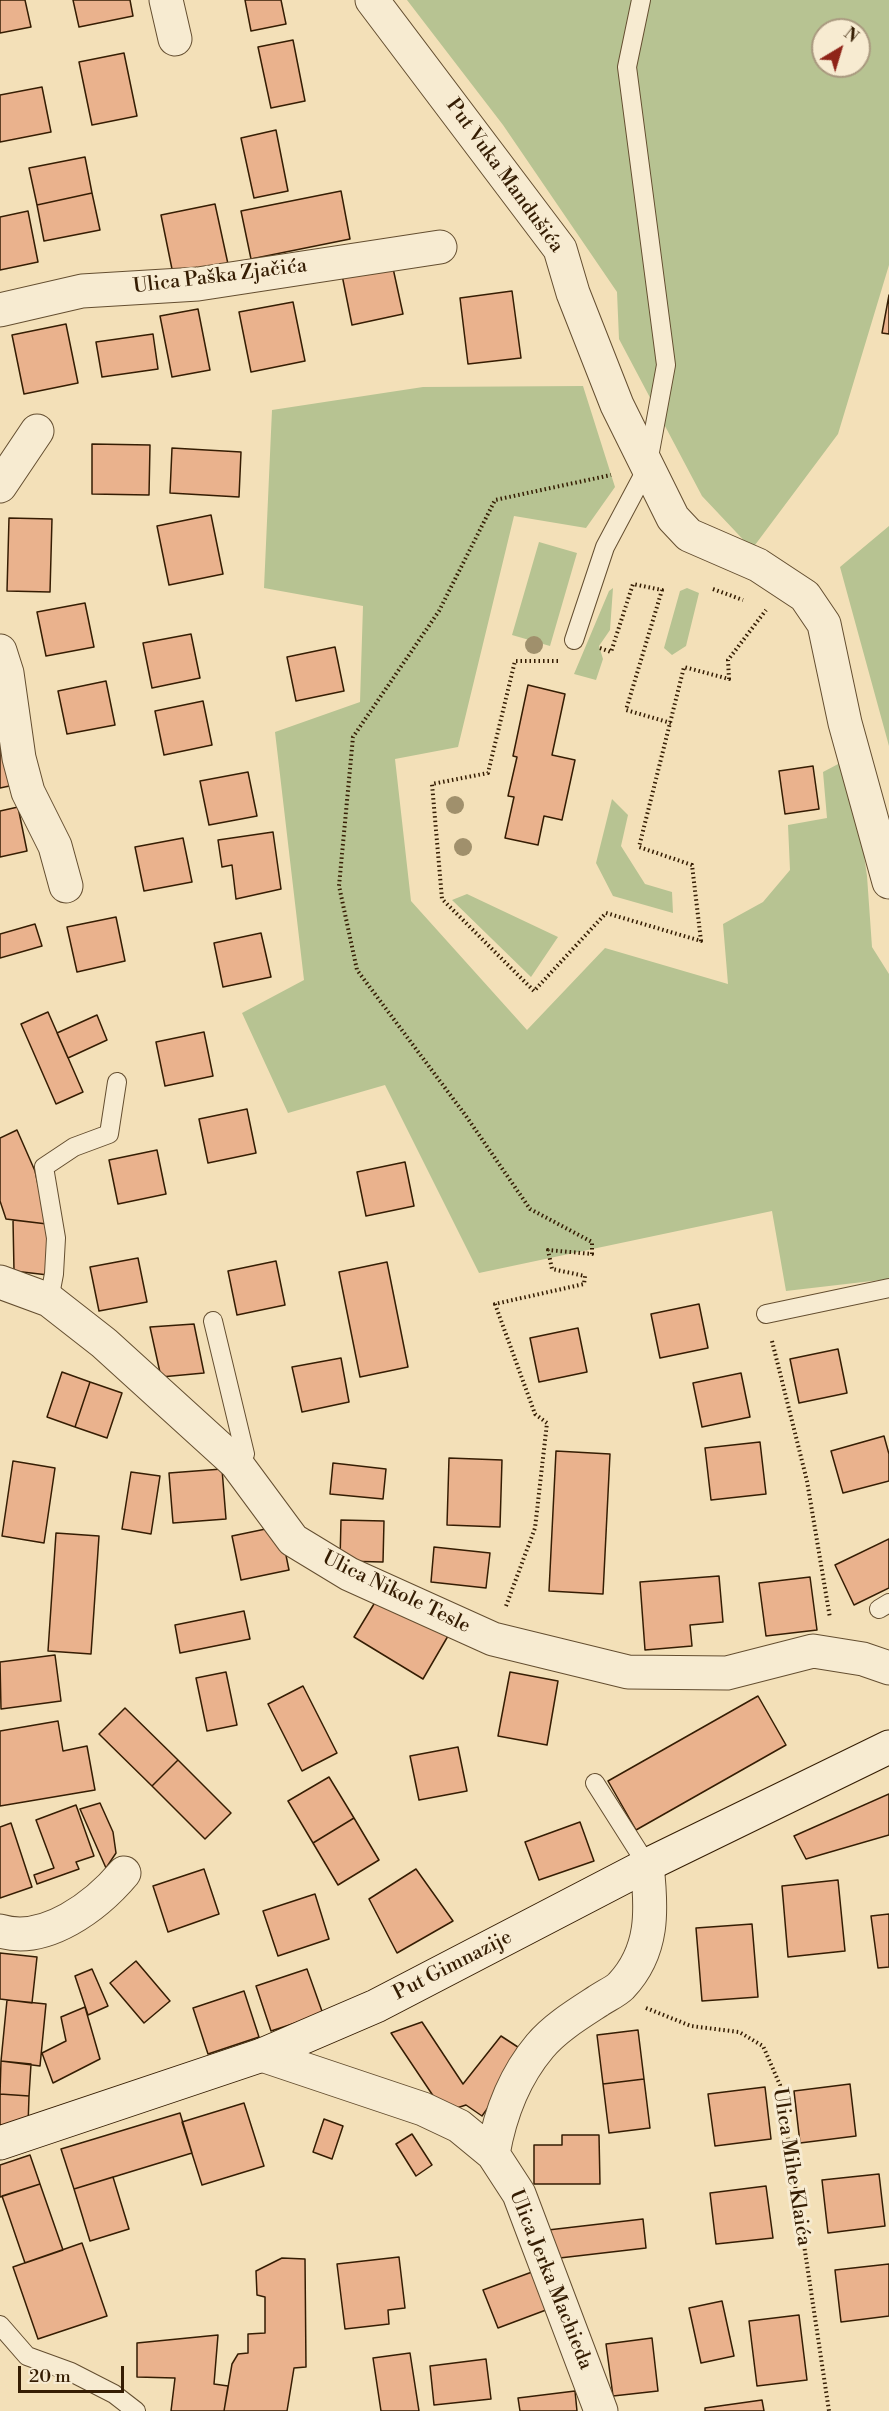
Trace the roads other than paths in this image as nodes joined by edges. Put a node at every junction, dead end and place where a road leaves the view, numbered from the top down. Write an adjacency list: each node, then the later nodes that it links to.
1 (166, 0): 4 (street)
2 (372, 0): 8 (street, Put Vuka Mandušića)
3 (641, 0): 8 (lane)
4 (175, 39)
5 (440, 247): 6 (street, Ulica Paška Zjačića)
6 (0, 310)
7 (37, 431): 9 (street)
8 (647, 468): 10 (lane); 12 (street, Put Vuka Mandušića)
9 (0, 486)
10 (574, 640)
11 (0, 651): 13 (street)
12 (889, 882)
13 (66, 886)
14 (117, 1082): 17 (lane)
15 (0, 1282): 17 (street, Ulica Nikole Tesle)
16 (889, 1288): 18 (lane)
17 (49, 1300): 20 (street, Ulica Nikole Tesle)
18 (766, 1314)
19 (213, 1321): 20 (lane)
20 (236, 1463): 21 (street, Ulica Nikole Tesle)
21 (889, 1668)
22 (889, 1747): 24 (street, Put Gimnazije)
23 (595, 1783): 24 (lane)
24 (647, 1866): 27 (street, Put Gimnazije); 29 (street)
25 (124, 1873): 26 (street)
26 (0, 1931)
27 (262, 2055): 28 (street, Put Gimnazije); 29 (street, Ulica Jerka Machieda)
28 (0, 2143)
29 (493, 2154): 32 (street, Ulica Jerka Machieda)
30 (0, 2325): 31 (lane)
31 (136, 2411)
32 (602, 2411)

